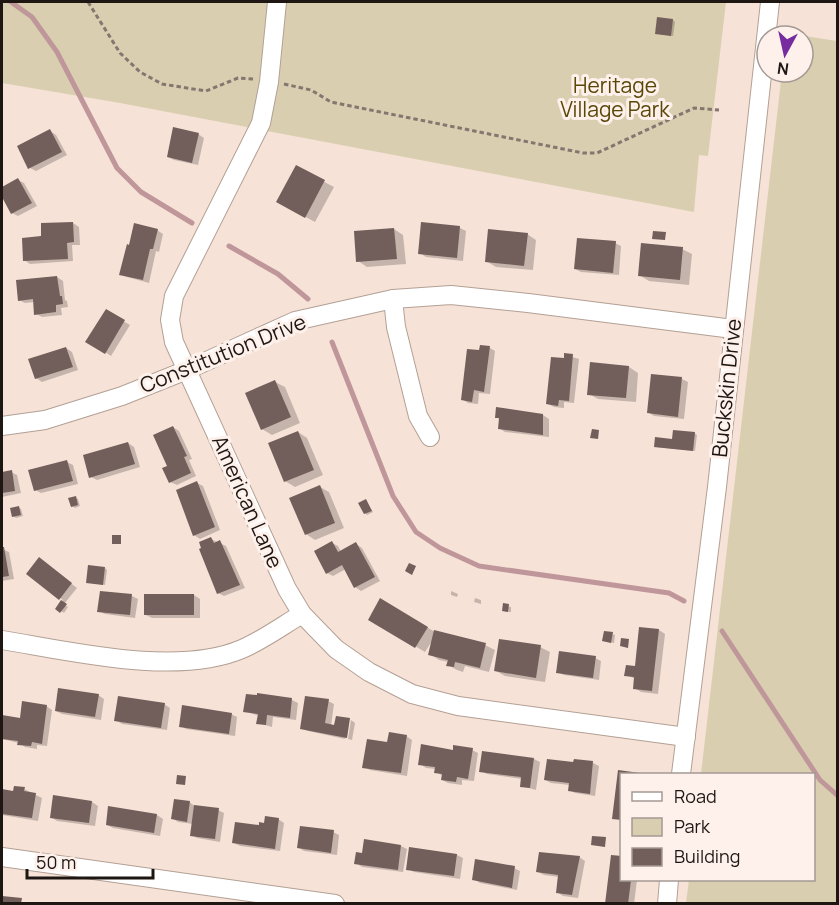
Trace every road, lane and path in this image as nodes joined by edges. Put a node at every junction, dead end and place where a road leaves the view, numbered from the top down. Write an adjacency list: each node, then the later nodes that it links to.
1 (88, 2): 4 (path)
2 (277, 2): 9 (street, American Lane)
3 (770, 2): 8 (street, Buckskin Drive)
4 (253, 79)
5 (284, 84): 6 (path)
6 (719, 110)
7 (393, 299): 8 (street, Constitution Drive); 9 (street, Constitution Drive); 11 (street)
8 (734, 329): 14 (street, Buckskin Drive)
9 (187, 370): 10 (street, Constitution Drive); 12 (street, American Lane)
10 (2, 426)
11 (430, 437)
12 (302, 614): 13 (street); 14 (street, American Lane)
13 (2, 640)
14 (686, 737): 15 (street, Buckskin Drive)
15 (681, 773)
16 (2, 856): 18 (street)
17 (669, 881): 19 (street)
18 (334, 903)
19 (667, 903)

